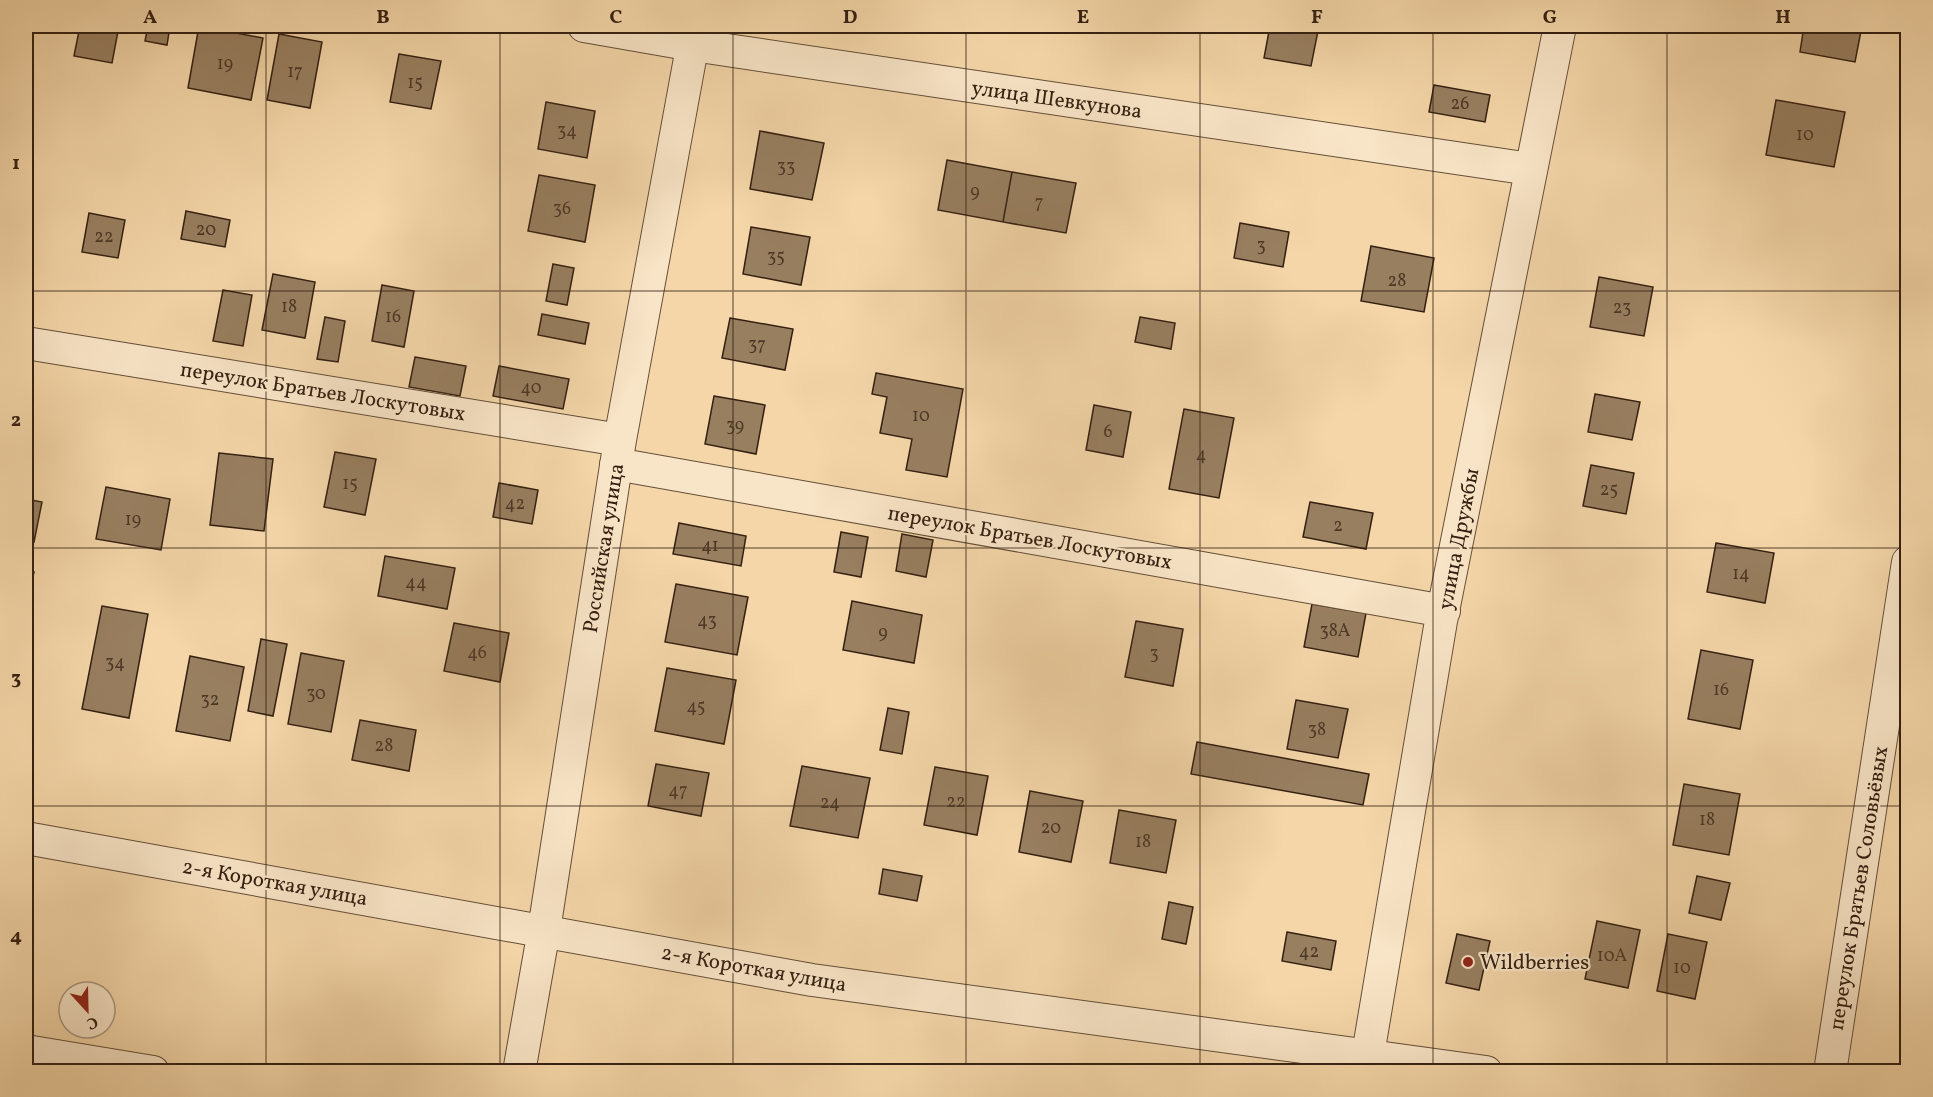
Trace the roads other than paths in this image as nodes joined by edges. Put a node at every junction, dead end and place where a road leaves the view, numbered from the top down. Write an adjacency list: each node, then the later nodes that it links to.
1 (584, 26): 3 (street, улица Шевкунова)
2 (1560, 26): 4 (street, улица Дружбы)
3 (694, 35): 4 (street, улица Шевкунова); 6 (street, Российская улица)
4 (1530, 169): 8 (street, улица Дружбы)
5 (26, 343): 6 (street, переулок Братьев Лоскутовых)
6 (618, 452): 8 (street, переулок Братьев Лоскутовых); 10 (street, Российская улица)
7 (1908, 562): 16 (street, переулок Братьев Соловьёвых)
8 (1444, 611): 12 (street, улица Дружбы)
9 (26, 838): 10 (street, 2-я Короткая улица)
10 (544, 930): 12 (street, 2-я Короткая улица); 14 (street, Российская улица)
11 (26, 1051): 13 (street)
12 (1367, 1063): 15 (street, 2-я Короткая улица)
13 (153, 1071)
14 (519, 1071)
15 (1486, 1071)
16 (1830, 1071)

